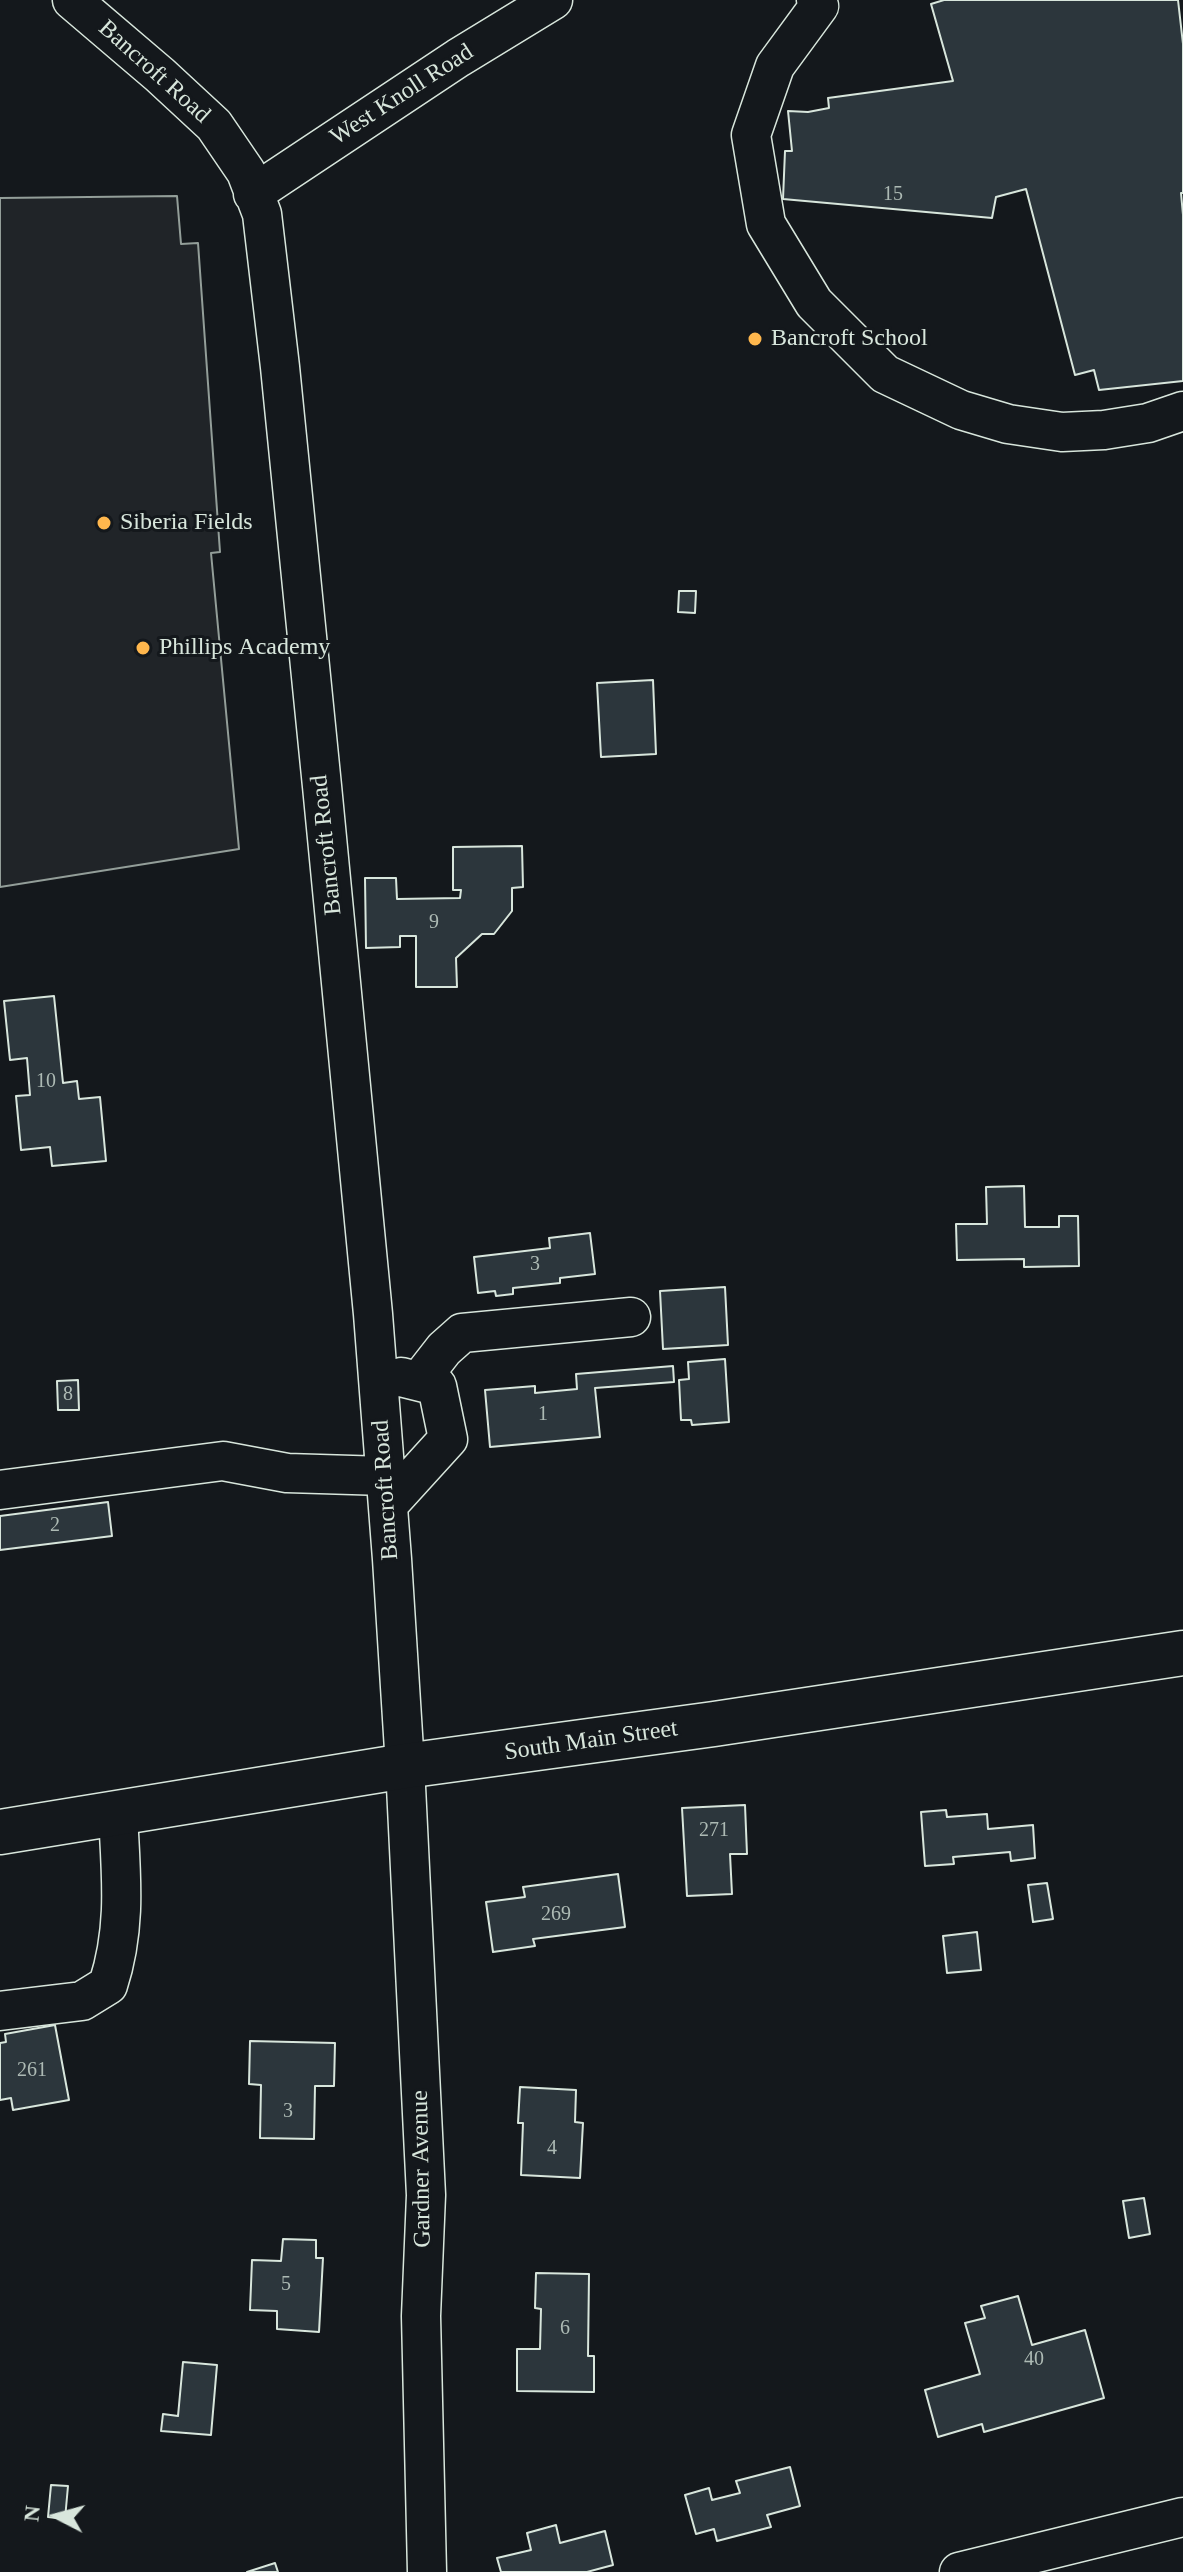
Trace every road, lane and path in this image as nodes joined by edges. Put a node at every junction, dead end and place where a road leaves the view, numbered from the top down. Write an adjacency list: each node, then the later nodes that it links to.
1 (72, 0): 4 (street, Bancroft Road)
2 (553, 0): 4 (street, West Knoll Road)
3 (816, 0): 5 (street)
4 (253, 194): 7 (street, Bancroft Road)
5 (1183, 411)
6 (631, 1317): 8 (street)
7 (377, 1371): 8 (street); 10 (street, Bancroft Road)
8 (419, 1381): 10 (street)
9 (0, 1490): 10 (street)
10 (387, 1490): 12 (street, Bancroft Road)
11 (1183, 1653): 12 (main road, South Main Street)
12 (405, 1766): 13 (main road, South Main Street); 17 (street, Gardner Avenue)
13 (118, 1815): 14 (main road, South Main Street); 15 (street)
14 (0, 1832)
15 (0, 2011)
16 (1183, 2517): 18 (street)
17 (427, 2572)
18 (959, 2572)

